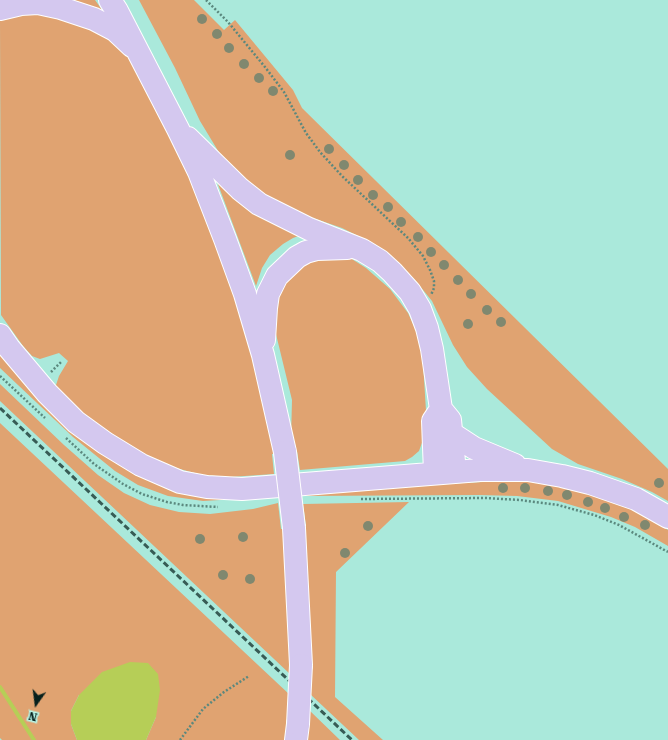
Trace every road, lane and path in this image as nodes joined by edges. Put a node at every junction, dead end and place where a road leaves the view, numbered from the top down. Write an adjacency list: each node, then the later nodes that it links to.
1 (110, 0): 4 (main road)
2 (206, 0): 7 (path)
3 (0, 9): 4 (main road)
4 (139, 52): 5 (main road)
5 (178, 129): 6 (main road); 9 (main road)
6 (362, 250): 7 (main road); 9 (main road)
7 (420, 309): 10 (main road)
8 (0, 335): 13 (main road)
9 (263, 355): 20 (main road, bridge)
10 (441, 409): 11 (main road); 13 (main road)
11 (451, 433): 12 (main road); 13 (main road)
12 (528, 470): 13 (main road); 17 (main road)
13 (445, 472)
14 (354, 499): 18 (path)
15 (167, 502): 16 (path)
16 (224, 506)
17 (668, 517)
18 (668, 552)
19 (249, 676): 21 (path)
20 (297, 732)
21 (180, 740)

